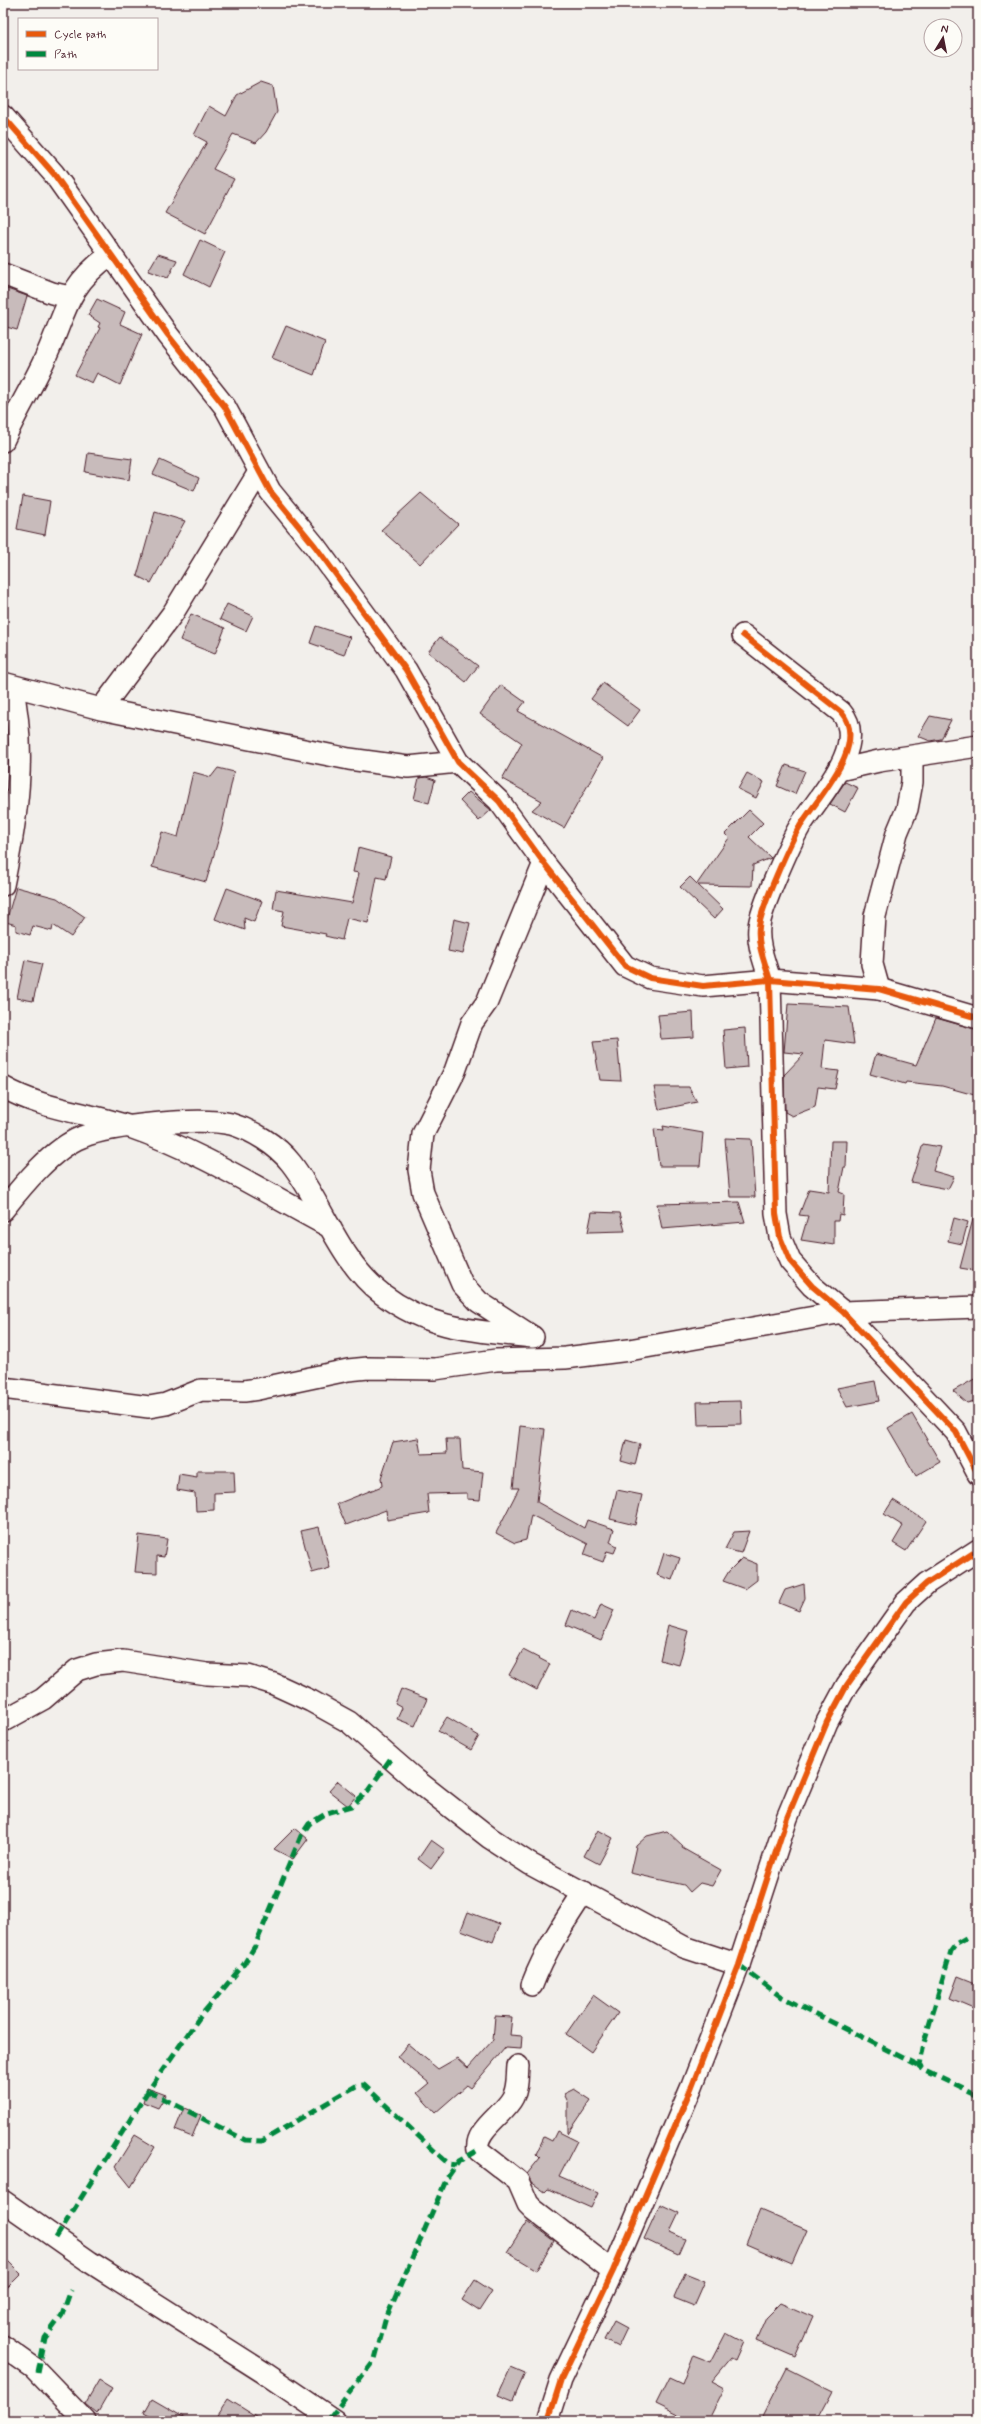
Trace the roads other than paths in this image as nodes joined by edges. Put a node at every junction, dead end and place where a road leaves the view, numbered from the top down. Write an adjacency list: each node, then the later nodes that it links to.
1 (3, 116): 2 (street)
2 (110, 255): 4 (street); 6 (street)
3 (3, 274): 4 (street)
4 (70, 297): 5 (street)
5 (3, 441)
6 (259, 472): 9 (street); 12 (street)
7 (743, 635): 13 (street)
8 (7, 684): 9 (street); 15 (street)
9 (101, 709): 12 (street)
10 (978, 746): 11 (street)
11 (912, 757): 13 (street); 17 (street)
12 (458, 762): 14 (street)
13 (839, 770): 16 (street)
14 (544, 863): 16 (street); 25 (street)
15 (3, 885)
16 (770, 980): 17 (street); 24 (street)
17 (879, 989): 18 (street)
18 (978, 1018)
19 (3, 1087): 20 (street)
20 (128, 1126): 21 (street); 22 (street); 22 (street)
21 (3, 1210)
22 (330, 1227): 25 (street)
23 (978, 1307): 24 (street)
24 (843, 1312): 26 (street); 28 (street)
25 (533, 1337): 26 (street)
26 (565, 1358): 27 (street)
27 (3, 1388)
28 (978, 1474)
29 (978, 1550): 32 (street)
30 (3, 1721): 31 (street)
31 (584, 1892): 32 (street); 33 (street)
32 (739, 1965): 36 (street)
33 (532, 1985)
34 (518, 2066): 36 (street)
35 (3, 2200): 39 (street)
36 (613, 2271): 40 (street)
37 (3, 2346): 38 (street)
38 (85, 2421)
39 (335, 2421)
40 (548, 2421)

